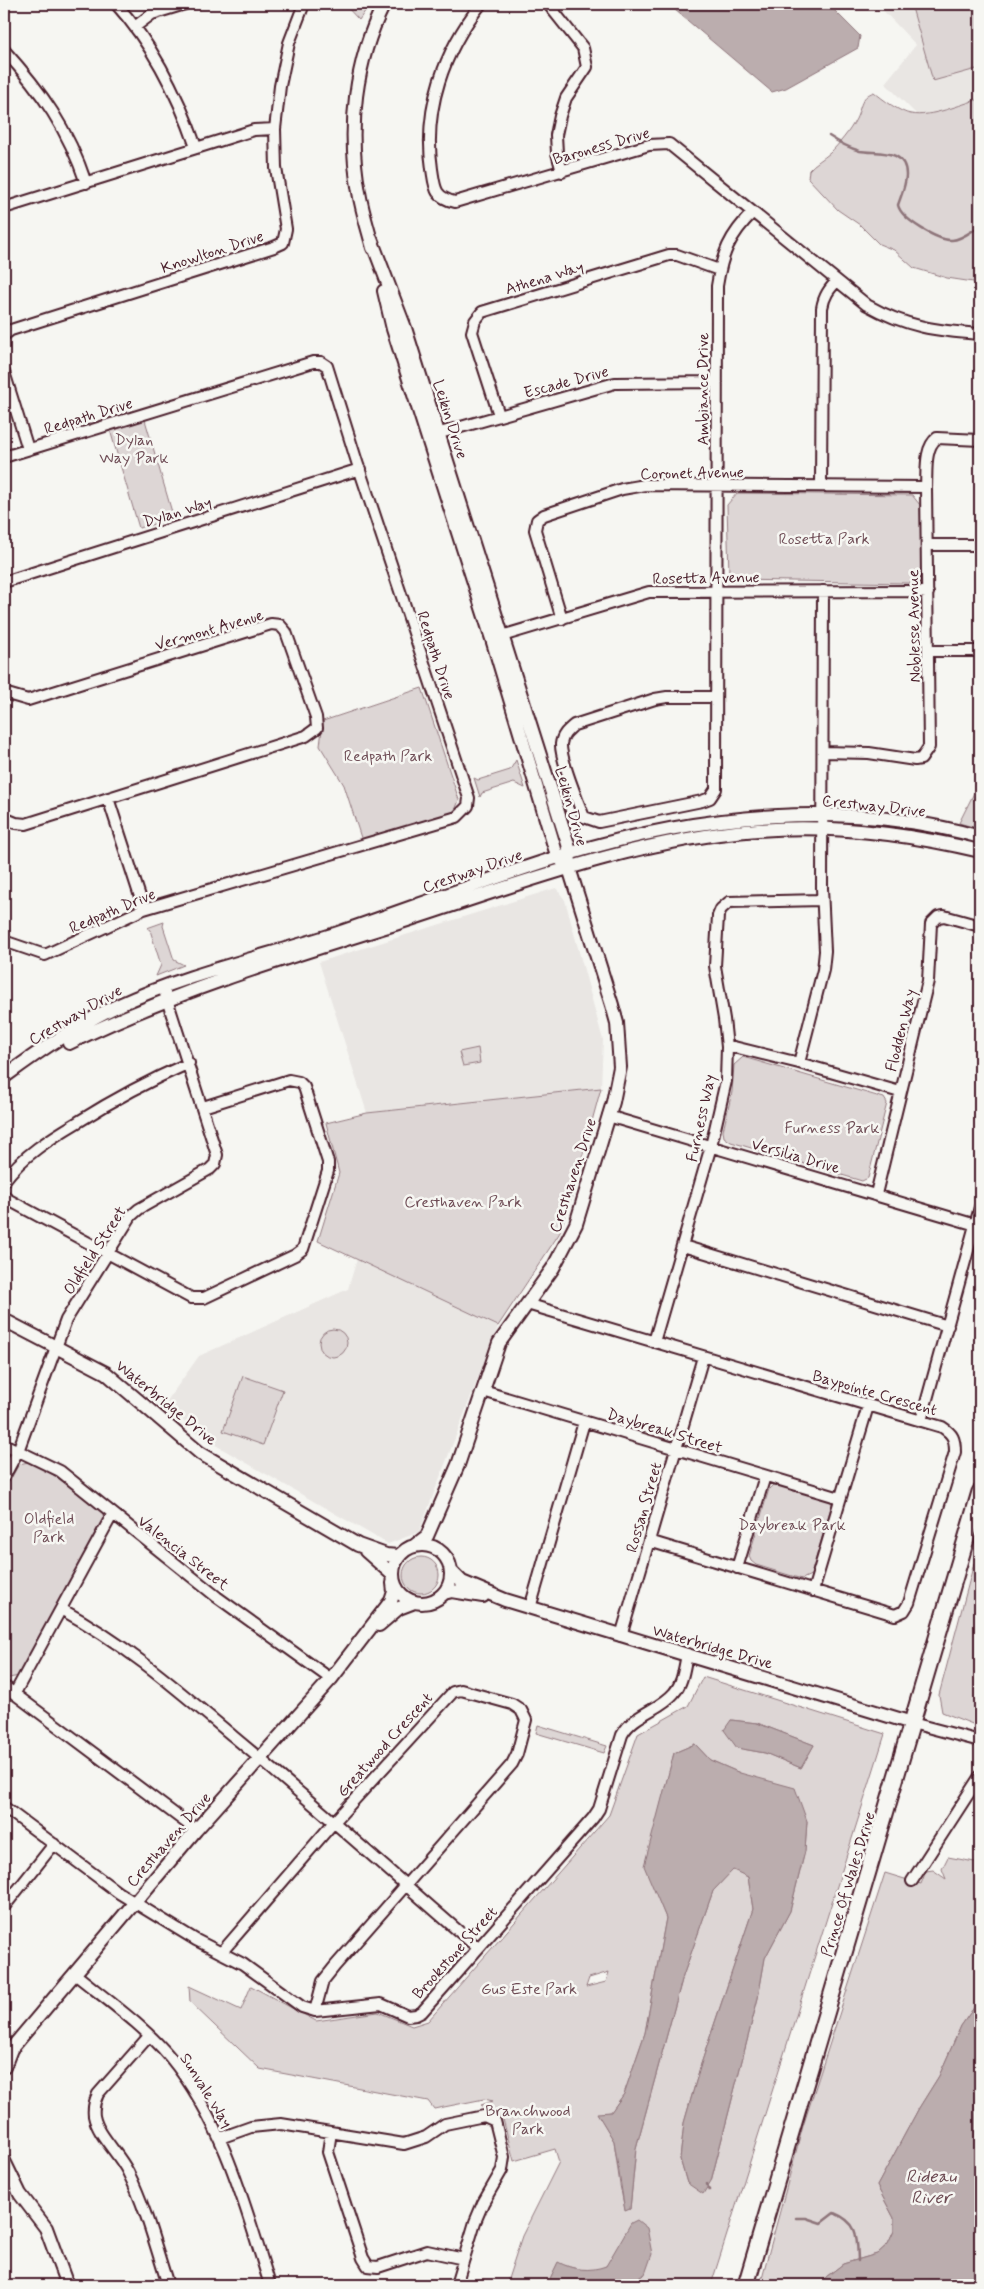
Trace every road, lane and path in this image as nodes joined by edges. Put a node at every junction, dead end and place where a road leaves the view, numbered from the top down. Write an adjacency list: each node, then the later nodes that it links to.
1 (116, 4): 8 (street)
2 (185, 4): 8 (street)
3 (304, 4): 11 (street, Knowlton Drive)
4 (384, 4): 10 (street, Leikin Drive)
5 (393, 4): 10 (street, Leikin Drive)
6 (481, 4): 13 (street, Baroness Drive)
7 (548, 4): 13 (street)
8 (136, 26): 12 (street)
9 (4, 50): 14 (street)
10 (365, 56): 24 (street, Leikin Drive)
11 (275, 129): 12 (street); 20 (street, Knowlton Drive)
12 (196, 147): 14 (street)
13 (562, 172): 16 (street, Baroness Drive)
14 (86, 183): 15 (street)
15 (4, 208)
16 (752, 212): 17 (street, Ambiance Drive); 18 (street, Baroness Drive)
17 (719, 270): 22 (street, Ambiance Drive); 23 (street, Athena Way)
18 (837, 281): 19 (street, Baroness Drive); 30 (street)
19 (980, 334)
20 (4, 335)
21 (4, 372): 26 (street)
22 (717, 382): 23 (street, Escade Drive); 29 (street, Ambiance Drive)
23 (499, 415): 24 (street, Escade Drive)
24 (433, 435): 39 (street, Leikin Drive)
25 (980, 440): 31 (street, Noblesse Avenue)
26 (28, 449): 27 (street, Redpath Drive); 28 (street, Redpath Drive)
27 (4, 457)
28 (360, 469): 34 (street, Dylan Way); 54 (street, Redpath Drive)
29 (717, 486): 30 (street, Coronet Avenue); 36 (street, Ambiance Drive); 38 (street, Coronet Avenue)
30 (820, 486): 31 (street, Coronet Avenue)
31 (926, 487): 32 (street, Noblesse Avenue)
32 (927, 545): 33 (street); 37 (street, Noblesse Avenue)
33 (980, 545)
34 (4, 582)
35 (823, 591): 36 (street, Rosetta Avenue); 37 (street, Rosetta Avenue); 44 (street)
36 (717, 592): 38 (street, Rosetta Avenue); 43 (street, Ambiance Drive)
37 (928, 593): 40 (street, Noblesse Avenue)
38 (562, 619): 39 (street, Rosetta Avenue)
39 (496, 637): 51 (street, Leikin Drive)
40 (929, 650): 41 (street); 44 (street, Noblesse Avenue)
41 (980, 651)
42 (4, 693): 45 (street, Vermont Avenue)
43 (716, 697): 43 (street, Ambiance Drive)
44 (823, 752): 46 (street)
45 (108, 798): 47 (street); 54 (street)
46 (823, 815): 48 (street); 49 (street, Crestway Drive); 51 (street, Crestway Drive)
47 (4, 818)
48 (823, 828): 50 (street, Crestway Drive); 52 (street, Crestway Drive); 53 (street)
49 (980, 836)
50 (980, 851)
51 (564, 856): 52 (street, Leikin Drive); 57 (street, Crestway Drive)
52 (569, 868): 57 (street, Crestway Drive); 65 (street, Cresthaven Drive)
53 (822, 900): 58 (street, Furness Way); 60 (street)
54 (144, 909): 56 (street, Redpath Drive)
55 (980, 926): 63 (street, Flodden Way)
56 (4, 941)
57 (165, 993): 59 (street, Oldfield Street); 61 (street, Crestway Drive); 62 (street, Crestway Drive)
58 (727, 1047): 60 (street); 66 (street, Furness Way)
59 (189, 1062): 64 (street, Oldfield Street); 67 (street)
60 (799, 1062): 63 (street)
61 (4, 1078)
62 (4, 1088)
63 (900, 1092): 68 (street, Flodden Way)
64 (202, 1107): 73 (street, Oldfield Street); 73 (street)
65 (608, 1116): 66 (street, Versilia Drive); 74 (street, Cresthaven Drive)
66 (711, 1146): 68 (street, Versilia Drive); 72 (street, Furness Way)
67 (4, 1181)
68 (876, 1194): 71 (street, Versilia Drive)
69 (4, 1195): 73 (street)
70 (980, 1206): 71 (street)
71 (976, 1225): 76 (street)
72 (683, 1246): 76 (street); 77 (street, Furness Way)
73 (108, 1253): 78 (street, Oldfield Street)
74 (527, 1304): 77 (street, Baypointe Crescent); 80 (street, Cresthaven Drive)
75 (4, 1320): 78 (street, Waterbridge Drive)
76 (948, 1326): 83 (street)
77 (654, 1342): 79 (street, Baypointe Crescent)
78 (56, 1347): 86 (street, Oldfield Street); 94 (street, Waterbridge Drive)
79 (703, 1357): 81 (street, Baypointe Crescent); 85 (street, Rossan Street)
80 (483, 1391): 82 (street, Daybreak Street); 91 (street, Cresthaven Drive)
81 (868, 1406): 83 (street, Baypointe Crescent); 90 (street)
82 (584, 1422): 85 (street, Daybreak Street); 105 (street)
83 (922, 1422): 101 (street, Baypointe Crescent)
84 (4, 1444): 86 (street, Valencia Street)
85 (675, 1448): 87 (street, Daybreak Street); 93 (street, Rossan Street)
86 (18, 1451): 88 (street, Oldfield Street); 92 (street, Valencia Street)
87 (765, 1476): 90 (street, Daybreak Street); 98 (street)
88 (4, 1477)
89 (980, 1492): 113 (main road, Prince Of Wales Drive)
90 (840, 1498): 101 (street)
91 (442, 1499): 95 (street, Cresthaven Drive); 96 (street, Cresthaven Drive)
92 (112, 1515): 106 (street); 110 (street, Valencia Street)
93 (649, 1541): 98 (street, Baypointe Crescent); 107 (street, Rossan Street)
94 (358, 1545): 97 (street, Waterbridge Drive); 100 (street, Waterbridge Drive)
95 (414, 1546): 96 (street); 97 (street)
96 (439, 1551): 99 (street)
97 (398, 1556): 100 (street)
98 (737, 1568): 101 (street, Baypointe Crescent)
99 (451, 1571): 102 (street); 103 (street, Waterbridge Drive)
100 (393, 1578): 104 (street); 108 (street, Cresthaven Drive)
101 (813, 1590)
102 (444, 1593): 103 (street, Waterbridge Drive); 104 (street)
103 (505, 1600): 105 (street, Waterbridge Drive)
104 (412, 1602): 108 (street, Cresthaven Drive)
105 (530, 1608): 107 (street, Waterbridge Drive)
106 (61, 1609): 112 (street); 115 (street)
107 (622, 1636): 109 (street, Waterbridge Drive)
108 (363, 1637): 110 (street, Cresthaven Drive)
109 (687, 1655): 113 (street, Waterbridge Drive); 125 (street, Brookstone Street)
110 (331, 1679): 115 (street, Cresthaven Drive)
111 (4, 1686): 112 (street)
112 (15, 1693): 119 (street)
113 (912, 1722): 114 (street); 140 (main road, Prince Of Wales Drive)
114 (980, 1741)
115 (261, 1760): 118 (street); 119 (street, Cresthaven Drive)
116 (980, 1776): 121 (street)
117 (4, 1807): 120 (street)
118 (334, 1822): 122 (street); 122 (street, Greatwood Crescent); 126 (street, Greatwood Crescent)
119 (196, 1830): 123 (street, Cresthaven Drive)
120 (54, 1844): 123 (street); 124 (street)
121 (912, 1881)
122 (406, 1886): 125 (street); 128 (street, Greatwood Crescent)
123 (135, 1901): 126 (street); 127 (street, Cresthaven Drive)
124 (4, 1907)
125 (478, 1948): 128 (street, Brookstone Street)
126 (221, 1953): 128 (street)
127 (75, 1974): 129 (street, Sunvale Way); 130 (street, Cresthaven Drive)
128 (315, 2011)
129 (149, 2036): 133 (street, Sunvale Way); 137 (street)
130 (8, 2047): 131 (street, Cresthaven Drive)
131 (4, 2067)
132 (330, 2132): 133 (street); 135 (street); 135 (street)
133 (220, 2138): 138 (street, Sunvale Way)
134 (4, 2165): 136 (street)
135 (464, 2259): 139 (street)
136 (67, 2285)
137 (168, 2285)
138 (270, 2285)
139 (456, 2285)
140 (746, 2285)

